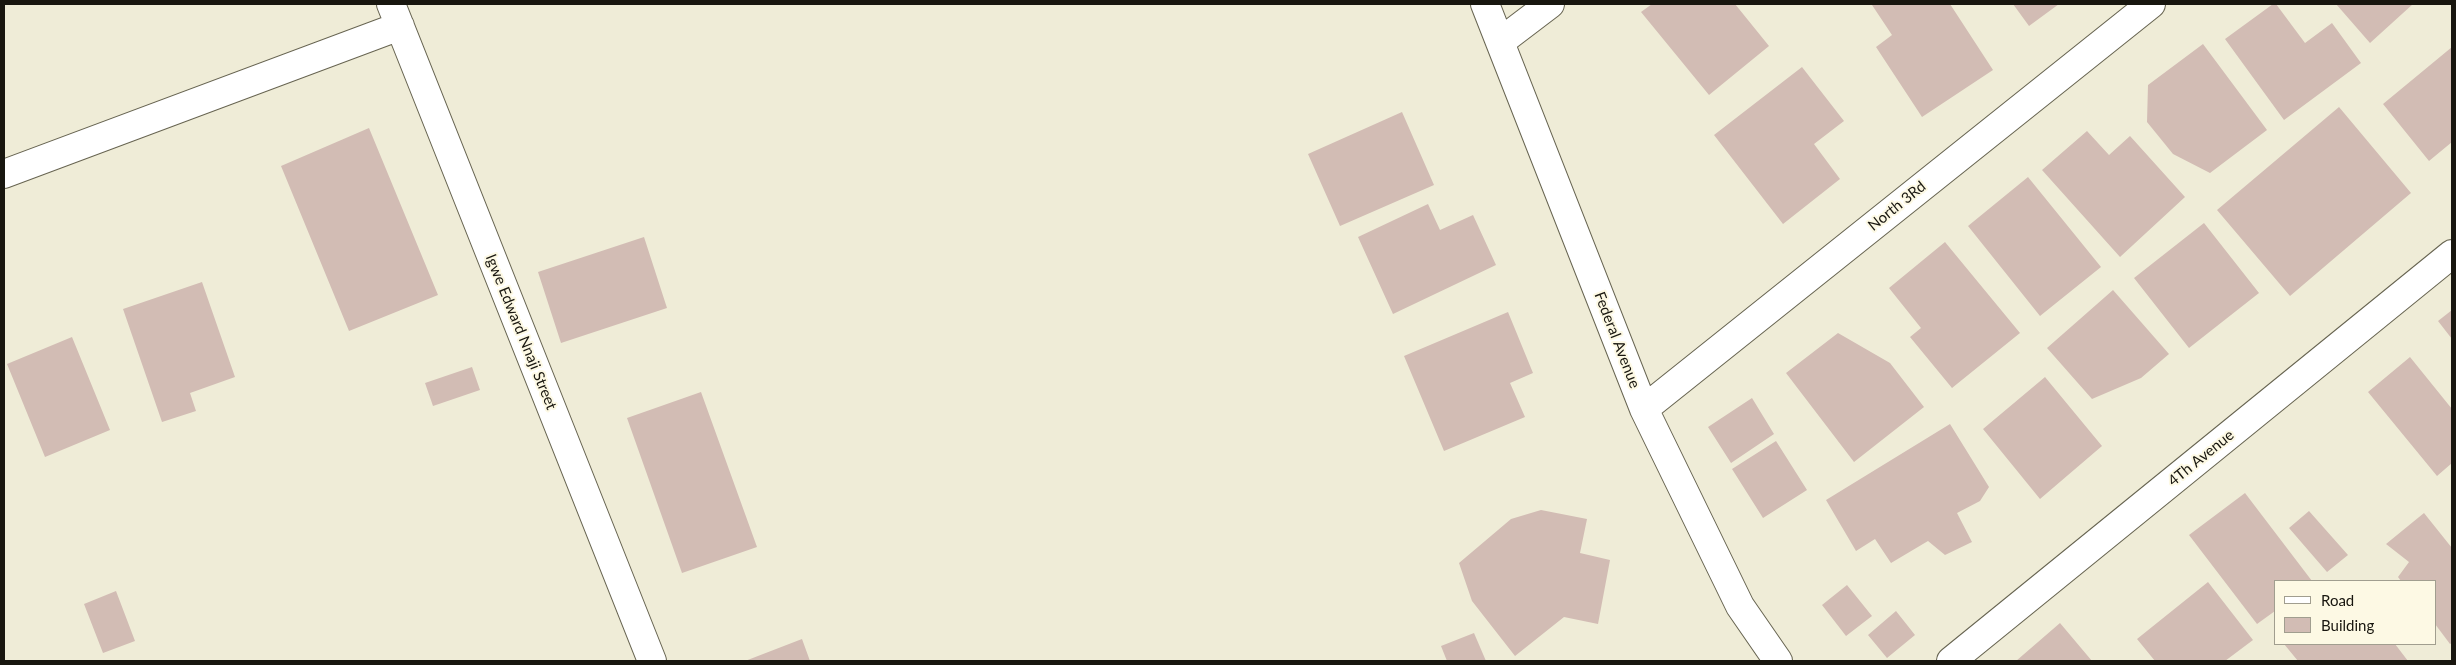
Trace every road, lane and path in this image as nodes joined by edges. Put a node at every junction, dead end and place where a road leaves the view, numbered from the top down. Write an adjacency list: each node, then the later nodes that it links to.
1 (1485, 4): 5 (street, Federal Avenue)
2 (1550, 4): 5 (street)
3 (2151, 4): 8 (street, North 3Rd)
4 (395, 15): 6 (street); 9 (street, Igwe Edward Nnaji Street)
5 (1500, 42): 8 (street, Federal Avenue)
6 (4, 174)
7 (2452, 254): 11 (street, 4Th Avenue)
8 (1644, 408): 10 (street, Federal Avenue)
9 (652, 661)
10 (1778, 661)
11 (1951, 661)

